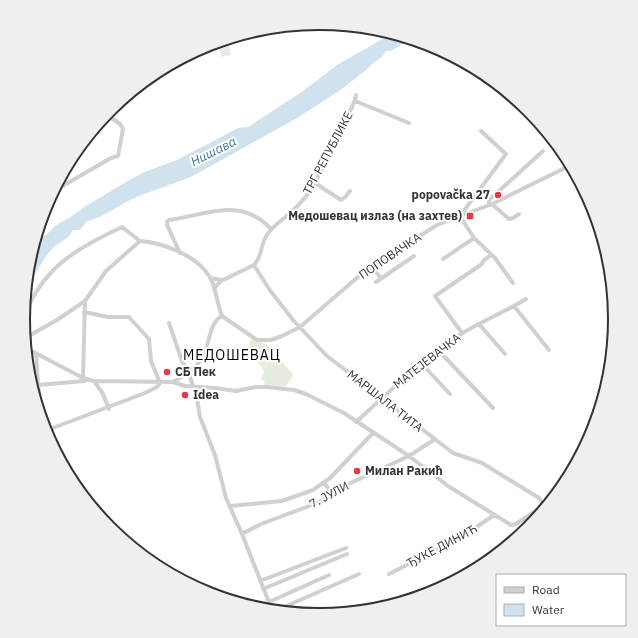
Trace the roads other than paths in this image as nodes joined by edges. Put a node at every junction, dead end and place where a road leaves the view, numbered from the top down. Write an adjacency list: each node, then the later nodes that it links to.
1 (356, 95): 2 (street, ТРГ РЕПУБЛИКЕ)
2 (355, 101): 4 (street); 8 (street, ТРГ РЕПУБЛИКЕ)
3 (112, 118): 9 (street)
4 (409, 123)
5 (481, 131): 13 (street)
6 (543, 151): 11 (street)
7 (565, 168): 11 (street, ПОПОВАЧКА)
8 (315, 183): 10 (street); 14 (street, ТРГ РЕПУБЛИКЕ)
9 (63, 186)
10 (350, 191)
11 (490, 205): 12 (street); 13 (street, ПОПОВАЧКА)
12 (519, 214)
13 (460, 216): 15 (street); 22 (street, ПОПОВАЧКА)
14 (271, 230): 17 (street); 21 (street, ТРГ РЕПУБЛИКЕ)
15 (474, 238): 18 (street); 20 (street)
16 (140, 241): 17 (street); 30 (street); 31 (street)
17 (180, 253): 23 (street)
18 (491, 255): 27 (street); 38 (street)
19 (414, 256): 24 (street)
20 (444, 259)
21 (254, 265): 25 (street); 37 (street, МАРШАЛА ТИТА)
22 (372, 266): 24 (street); 37 (street, ПОПОВАЧКА)
23 (210, 278): 25 (street); 28 (street)
24 (381, 278): 26 (street)
25 (222, 280): 28 (street)
26 (376, 282)
27 (513, 283)
28 (214, 288): 34 (street)
29 (526, 300): 32 (street, МАТЕЈЕВАЧКА)
30 (85, 301): 33 (street); 39 (street)
31 (31, 303)
32 (514, 306): 36 (street, МАТЕЈЕВАЧКА); 41 (street)
33 (84, 312): 47 (street); 51 (street)
34 (222, 316): 37 (street, ПОПОВАЧКА); 48 (street)
35 (169, 323): 48 (street)
36 (479, 324): 38 (street, МАТЕЈЕВАЧКА); 44 (street)
37 (300, 327): 55 (street, МАРШАЛА ТИТА)
38 (462, 333): 40 (street, МАТЕЈЕВАЧКА)
39 (31, 335)
40 (438, 350): 45 (street, МАТЕЈЕВАЧКА); 57 (street)
41 (550, 350)
42 (32, 351): 43 (street)
43 (36, 353): 47 (street); 53 (street)
44 (504, 354)
45 (421, 363): 54 (street); 55 (street, МАТЕЈЕВАЧКА)
46 (180, 378): 48 (street); 50 (street); 52 (street)
47 (85, 379): 49 (street); 53 (street)
48 (190, 380): 52 (street); 58 (street); 66 (street)
49 (94, 381): 51 (street); 56 (street)
50 (173, 382): 51 (street); 52 (street)
51 (160, 383): 56 (street)
52 (181, 384)
53 (38, 385)
54 (450, 394)
55 (382, 398): 58 (street, МАТЕЈЕВАЧКА); 61 (street, МАРШАЛА ТИТА)
56 (109, 408): 59 (street)
57 (493, 408)
58 (356, 422): 60 (street)
59 (51, 429)
60 (373, 433): 62 (street); 63 (street)
61 (435, 439): 62 (street, 7. ЈУЛИ); 65 (street, МАРШАЛА ТИТА)
62 (409, 456): 64 (street, 7. ЈУЛИ); 68 (street)
63 (324, 483): 64 (street); 66 (street)
64 (332, 494): 69 (street, 7. ЈУЛИ)
65 (542, 502)
66 (230, 506): 69 (street)
67 (535, 511): 68 (street, МАРШАЛА ТИТА)
68 (494, 515): 73 (street, ЂУКЕ ДИНИЋ)
69 (242, 534): 75 (street)
70 (346, 548): 75 (street)
71 (347, 554): 76 (street)
72 (359, 574): 78 (street)
73 (389, 574)
74 (329, 575): 77 (street)
75 (260, 581): 76 (street)
76 (263, 589): 77 (street)
77 (269, 602)
78 (283, 606)

